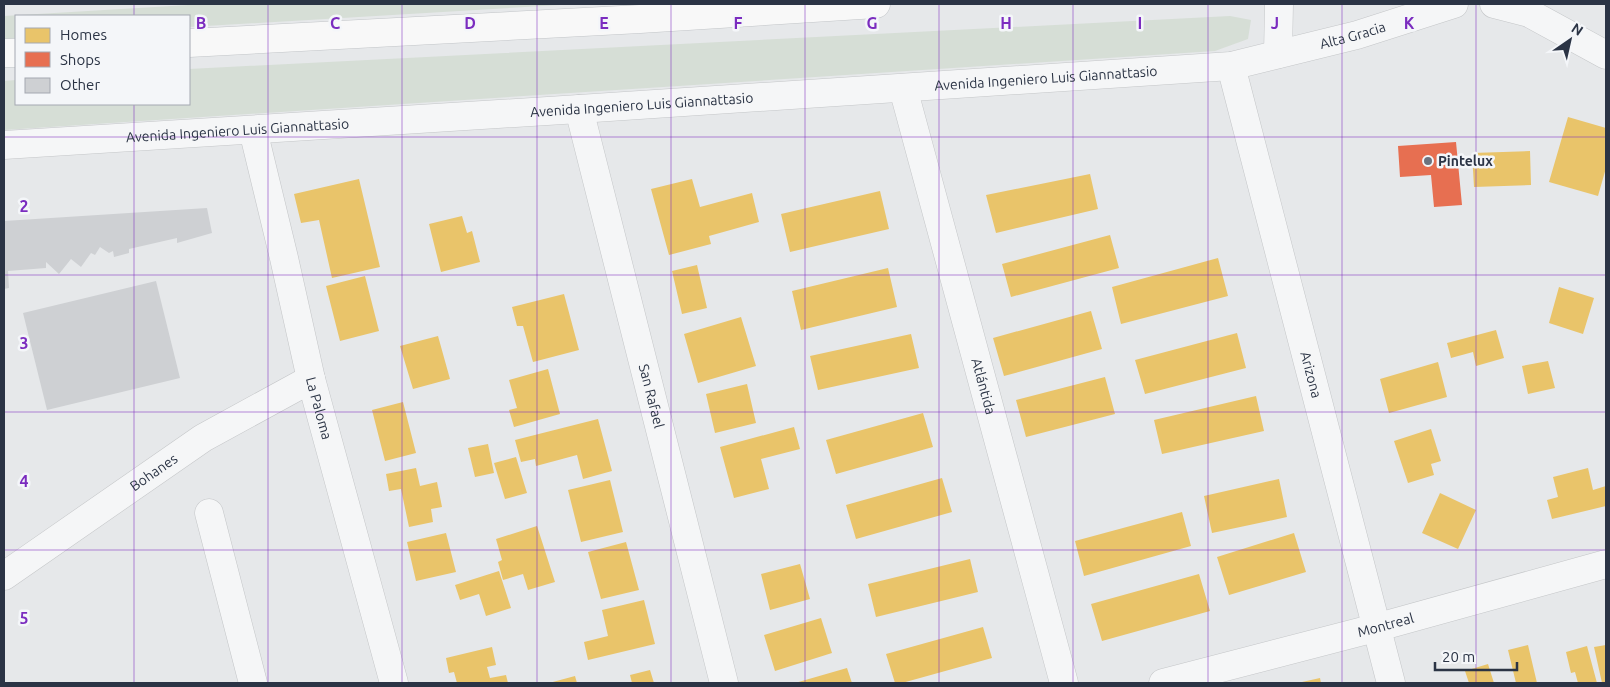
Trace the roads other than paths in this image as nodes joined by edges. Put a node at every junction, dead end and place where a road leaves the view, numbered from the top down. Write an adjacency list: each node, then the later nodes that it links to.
1 (876, 4): 5 (main road)
2 (1278, 4): 6 (street)
3 (1454, 4): 6 (street, Alta Gracia)
4 (1494, 4): 7 (street)
5 (190, 43)
6 (1278, 54): 8 (street, Avenida Ingeniero Luis Giannattasio)
7 (1606, 55)
8 (1231, 66): 9 (street, Avenida Ingeniero Luis Giannattasio); 17 (street, Arizona)
9 (903, 88): 10 (street, Avenida Ingeniero Luis Giannattasio); 21 (street, Atlántida)
10 (579, 109): 11 (street, Avenida Ingeniero Luis Giannattasio); 20 (street, San Rafael)
11 (253, 130): 12 (street, Avenida Ingeniero Luis Giannattasio); 13 (street, La Paloma)
12 (4, 145)
13 (311, 379): 16 (street, Bohanes); 19 (street, La Paloma)
14 (209, 513): 18 (street)
15 (1606, 564): 17 (street, Montreal)
16 (4, 576)
17 (1375, 628): 22 (street, Montreal); 23 (street, Arizona)
18 (253, 683)
19 (394, 683)
20 (724, 683)
21 (1064, 683)
22 (1163, 683)
23 (1391, 683)

